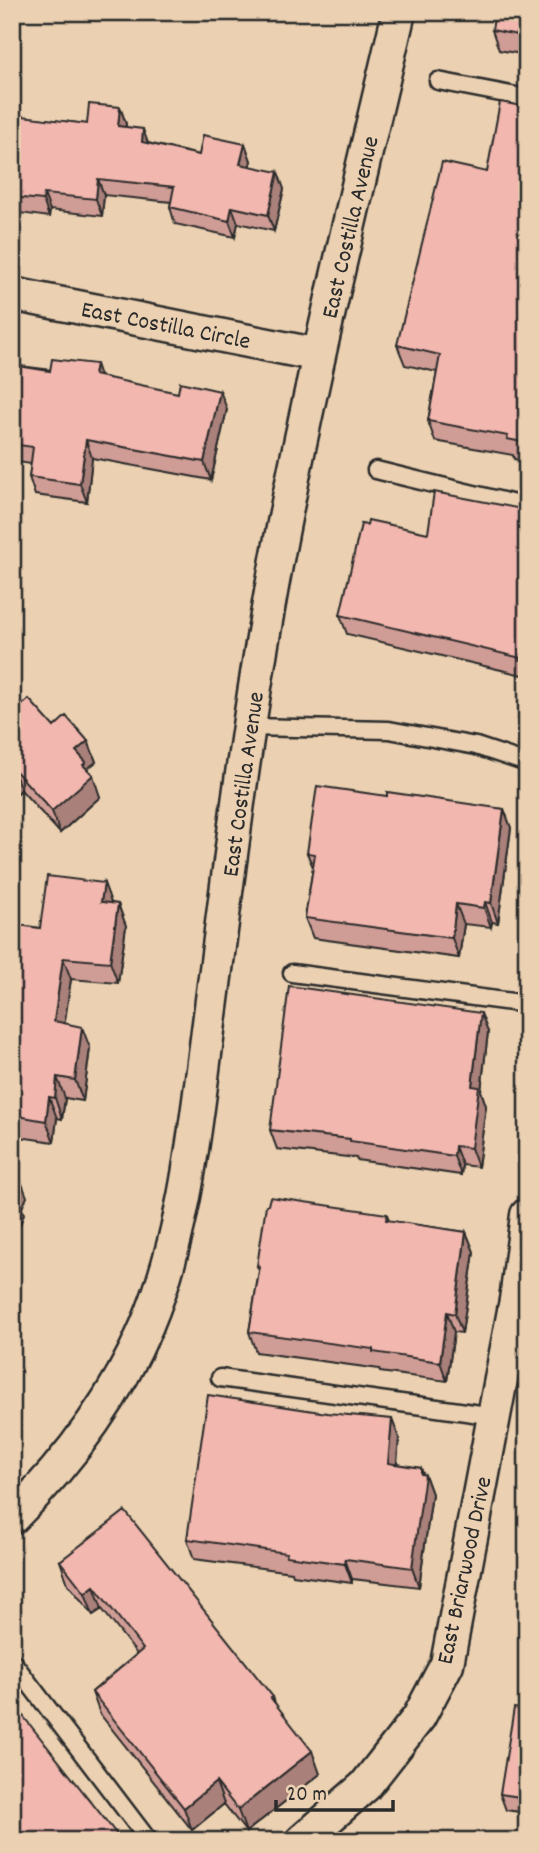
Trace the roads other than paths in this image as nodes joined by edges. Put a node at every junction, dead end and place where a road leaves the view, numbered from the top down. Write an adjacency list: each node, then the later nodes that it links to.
1 (399, 12): 5 (street, East Costilla Avenue)
2 (438, 81): 3 (lane)
3 (527, 98)
4 (12, 293): 5 (street, East Costilla Circle)
5 (319, 355): 8 (street, East Costilla Avenue)
6 (376, 470): 7 (lane)
7 (527, 507)
8 (249, 727): 9 (lane); 16 (street, East Costilla Avenue)
9 (527, 763)
10 (292, 973): 11 (lane)
11 (527, 1004)
12 (527, 1215): 13 (street, East Briarwood Drive)
13 (521, 1301): 15 (street, East Briarwood Drive)
14 (220, 1378): 15 (lane)
15 (495, 1416): 19 (street, East Briarwood Drive)
16 (12, 1518)
17 (12, 1661): 18 (lane)
18 (149, 1841)
19 (302, 1841)

